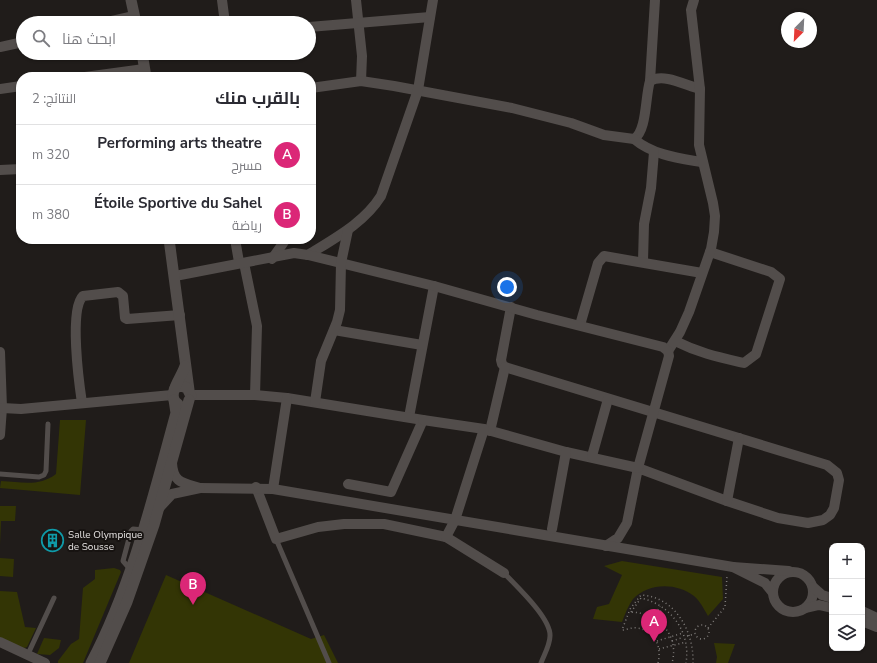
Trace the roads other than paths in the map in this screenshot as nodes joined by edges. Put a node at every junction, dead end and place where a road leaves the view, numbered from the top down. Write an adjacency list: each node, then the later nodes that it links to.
1 (131, 0): 7 (main road)
2 (222, 0): 8 (street)
3 (356, 0): 10 (street)
4 (433, 0): 9 (street)
5 (655, 0): 17 (street)
6 (694, 0): 21 (street)
7 (134, 16)
8 (224, 16)
9 (430, 17): 10 (street); 22 (street)
10 (358, 23): 11 (street); 16 (street)
11 (316, 26)
12 (16, 44): 13 (street)
13 (0, 47)
14 (143, 60): 15 (main road)
15 (145, 72)
16 (361, 81): 19 (street); 22 (street)
17 (650, 81): 21 (street); 23 (street)
18 (16, 87): 20 (street)
19 (316, 87)
20 (0, 89)
21 (700, 89): 25 (street)
22 (418, 90): 23 (street); 28 (street)
23 (634, 140): 24 (street)
24 (654, 152): 25 (street); 35 (street)
25 (702, 162): 32 (street)
26 (16, 169): 27 (street)
27 (0, 170)
28 (348, 230): 33 (street); 37 (street)
29 (170, 244): 39 (main road)
30 (236, 244): 36 (street)
31 (282, 244): 34 (street)
32 (710, 252): 38 (street); 45 (street)
33 (308, 255): 34 (street); 37 (street)
34 (272, 259): 36 (street)
35 (643, 261): 38 (street); 43 (street)
36 (242, 263): 39 (street); 53 (street)
37 (341, 263): 40 (street); 44 (street)
38 (702, 273): 45 (street)
39 (175, 276): 42 (main road)
40 (434, 286): 41 (street); 46 (street)
41 (511, 307): 43 (street); 50 (street)
42 (180, 315): 49 (main road); 57 (street)
43 (580, 326): 47 (street)
44 (334, 330): 46 (street); 56 (street)
45 (674, 341): 47 (street)
46 (422, 345): 60 (street)
47 (668, 351): 59 (street)
48 (0, 352): 58 (street)
49 (185, 364): 51 (main road); 52 (main road)
50 (505, 367): 55 (street); 63 (street)
51 (174, 394): 52 (main road); 52 (main road); 57 (street); 98 (main road)
52 (190, 395): 53 (street); 68 (main road)
53 (255, 395): 54 (street)
54 (287, 398): 56 (street); 74 (street)
55 (608, 399): 59 (street); 67 (street)
56 (315, 402): 60 (street)
57 (82, 403): 58 (street)
58 (2, 408): 64 (street)
59 (654, 412): 65 (street); 69 (street)
60 (409, 417): 61 (street)
61 (423, 420): 63 (street); 71 (street)
62 (48, 424): 70 (lane)
63 (487, 430): 66 (street); 77 (street)
64 (0, 432)
65 (739, 438): 75 (street); 75 (street)
66 (566, 452): 67 (street); 78 (street)
67 (592, 456): 69 (street)
68 (172, 463): 73 (street); 76 (main road)
69 (638, 468): 75 (street); 81 (street)
70 (0, 474)
71 (348, 484)
72 (256, 487): 73 (street); 74 (street); 80 (street)
73 (200, 488): 76 (street)
74 (273, 489): 77 (street)
75 (727, 501)
76 (160, 507): 99 (main road)
77 (455, 520): 79 (street); 81 (street)
78 (552, 529)
79 (446, 537): 80 (street); 84 (street)
80 (276, 539): 100 (lane)
81 (606, 546): 82 (street)
82 (730, 567): 83 (street); 86 (street)
83 (793, 571): 85 (street); 86 (street)
84 (504, 573): 101 (lane)
85 (813, 587): 87 (street); 90 (street)
86 (773, 593): 90 (street)
87 (829, 597)
88 (54, 598): 96 (lane)
89 (829, 607): 90 (street)
90 (806, 608)
91 (865, 612): 92 (street)
92 (877, 618)
93 (865, 622): 94 (street)
94 (877, 627)
95 (0, 642): 96 (street)
96 (28, 654): 97 (street)
97 (45, 663)
98 (91, 663)
99 (100, 663)
100 (329, 663)
101 (541, 663)

